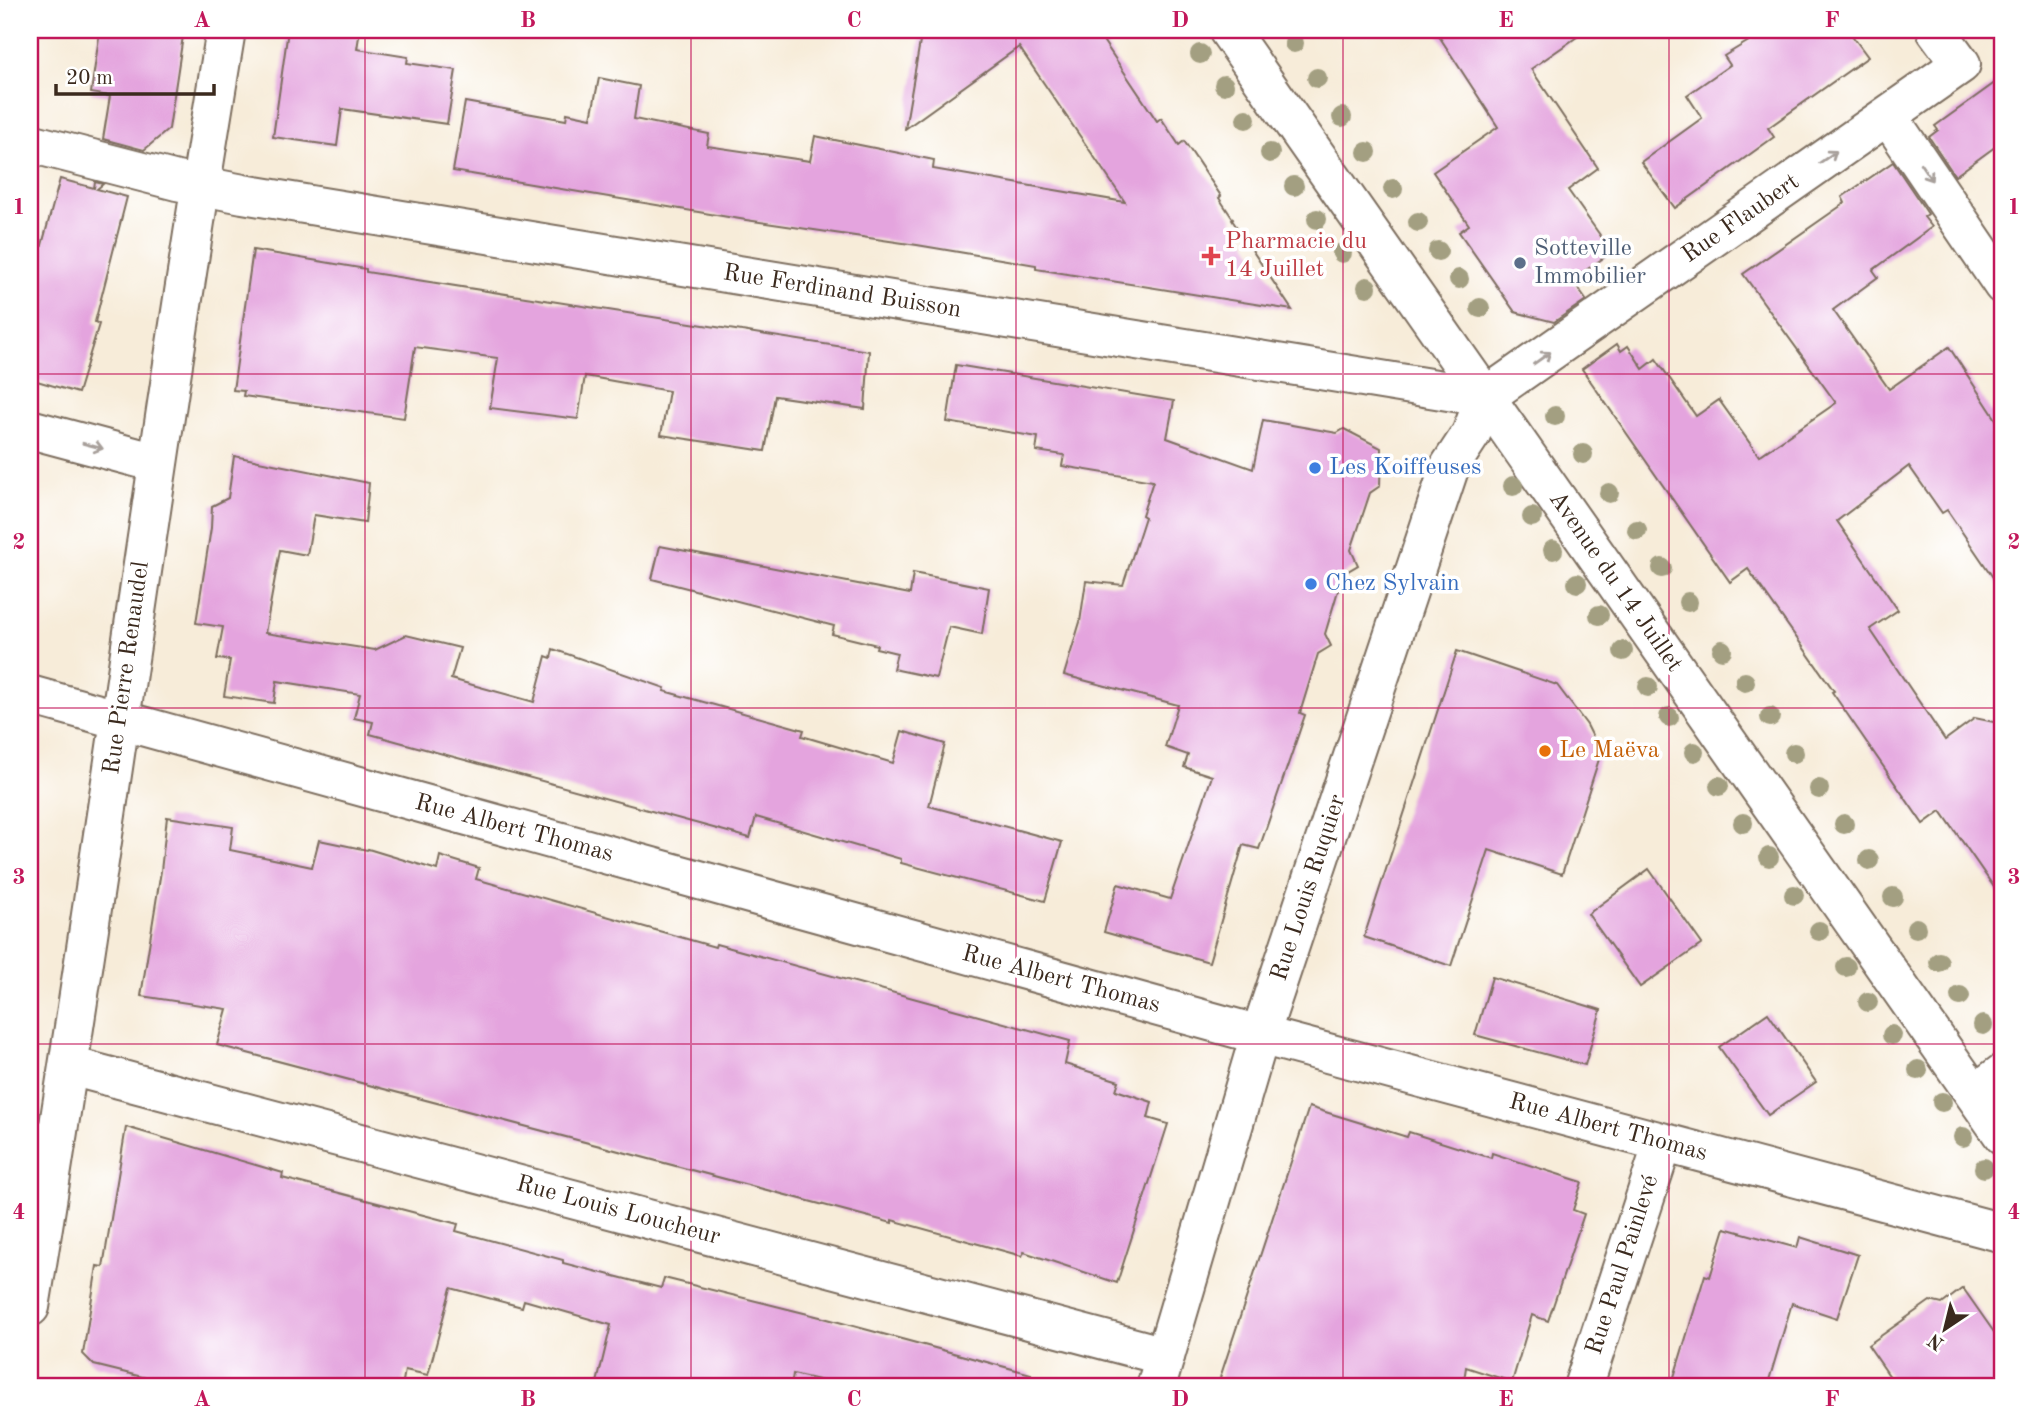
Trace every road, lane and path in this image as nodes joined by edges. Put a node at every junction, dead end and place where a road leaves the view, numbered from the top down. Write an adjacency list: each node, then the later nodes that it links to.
1 (226, 30): 6 (street, Rue Pierre Renaudel)
2 (1228, 30): 8 (street, Avenue du 14 Juillet)
3 (1936, 30): 4 (street, Rue Flaubert)
4 (1888, 116): 7 (street, one-way to 7); 8 (street, Rue Flaubert, one-way to 4)
5 (30, 143): 6 (street, Rue Ferdinand Buisson)
6 (200, 185): 8 (street, Rue Ferdinand Buisson); 10 (street, Rue Pierre Renaudel)
7 (2003, 285)
8 (1485, 397): 13 (street, Rue Louis Ruquier); 15 (street, Avenue du 14 Juillet)
9 (30, 429): 10 (street, one-way to 10)
10 (157, 463): 12 (street, Rue Pierre Renaudel)
11 (30, 695): 12 (street, Rue Albert Thomas)
12 (120, 721): 13 (street, Rue Albert Thomas); 14 (street, Rue Pierre Renaudel)
13 (1260, 1035): 17 (street, Rue Albert Thomas); 20 (street, Rue Louis Ruquier)
14 (70, 1066): 19 (street, Rue Pierre Renaudel); 20 (street, Rue Louis Loucheur)
15 (1989, 1083): 16 (street, Avenue du 14 Juillet)
16 (2003, 1135)
17 (1663, 1143): 18 (street, Rue Albert Thomas); 21 (street, Rue Paul Painlevé)
18 (2003, 1233)
19 (30, 1307)
20 (1161, 1372)
21 (1583, 1387)

